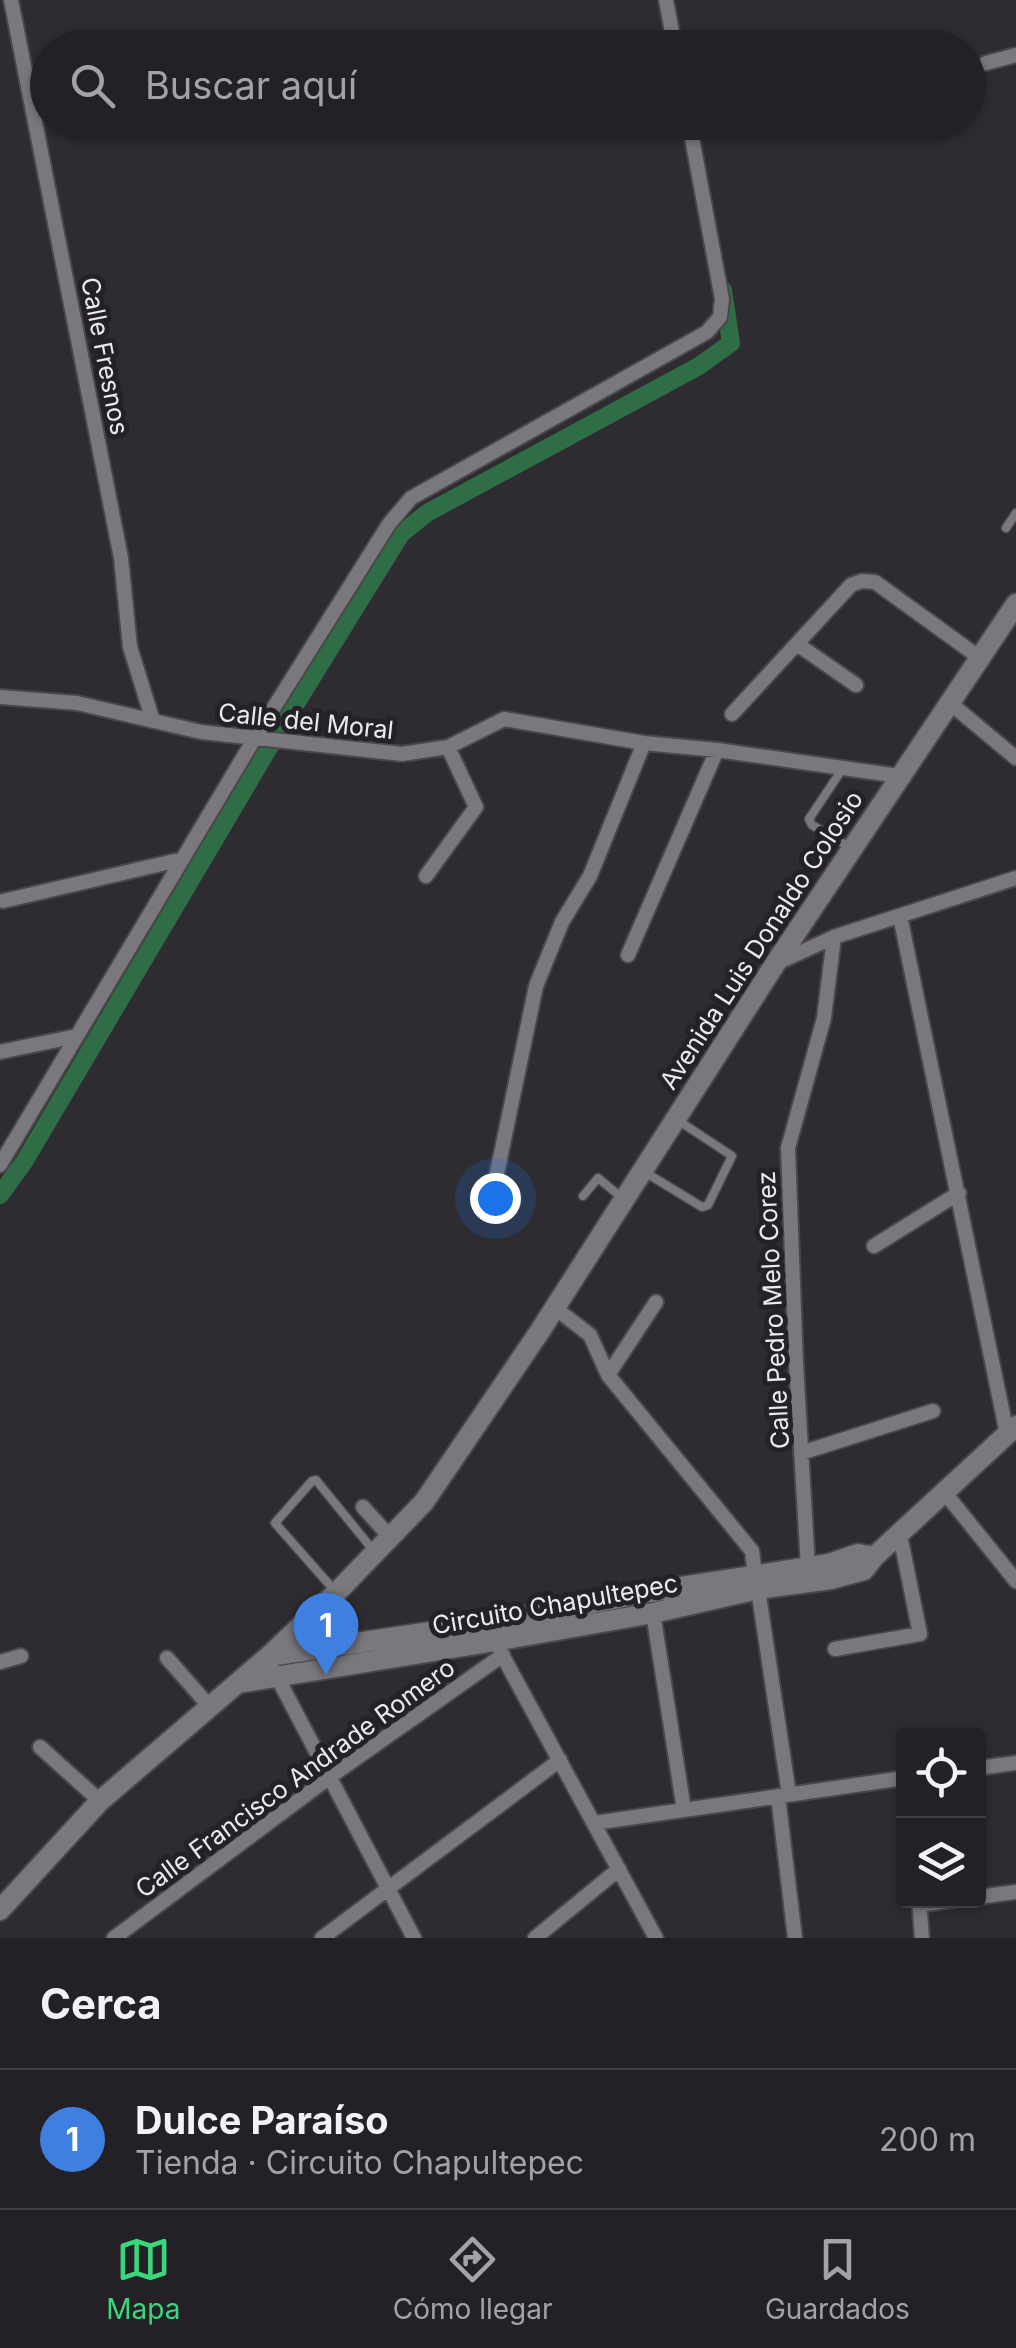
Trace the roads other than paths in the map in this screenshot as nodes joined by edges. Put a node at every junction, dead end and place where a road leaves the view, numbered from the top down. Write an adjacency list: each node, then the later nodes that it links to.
1 (11, 0): 6 (street, Calle Fresnos)
2 (666, 0): 3 (street)
3 (672, 30)
4 (1016, 55): 5 (street)
5 (986, 64)
6 (30, 96)
7 (39, 140): 18 (street, Calle Fresnos)
8 (692, 140): 19 (street)
9 (1016, 513): 10 (lane)
10 (1006, 528)
11 (1016, 604): 13 (main road, Avenida Luis Donaldo Colosio)
12 (798, 644): 13 (street); 14 (street); 17 (street)
13 (980, 658): 16 (main road, Avenida Luis Donaldo Colosio)
14 (856, 685)
15 (0, 697): 18 (street, Calle del Moral)
16 (950, 703): 23 (street); 25 (main road, Avenida Luis Donaldo Colosio)
17 (732, 714)
18 (154, 721): 19 (street, Calle del Moral)
19 (260, 736): 21 (street, Calle del Moral); 27 (street)
20 (650, 744): 21 (street, Calle del Moral); 22 (street, Calle del Moral); 40 (street)
21 (448, 747): 28 (street)
22 (711, 750): 24 (street, Calle del Moral); 33 (street)
23 (1016, 758)
24 (843, 768): 25 (street, Calle del Moral); 26 (lane)
25 (899, 776): 26 (main road, Avenida Luis Donaldo Colosio)
26 (851, 848): 34 (main road, Avenida Luis Donaldo Colosio)
27 (184, 859): 30 (street); 35 (street)
28 (426, 876)
29 (1016, 878): 31 (street)
30 (3, 902)
31 (900, 916): 32 (street); 41 (street)
32 (834, 937): 34 (street); 50 (street, Calle Pedro Melo Corez)
33 (628, 955)
34 (775, 964): 37 (main road, Avenida Luis Donaldo Colosio)
35 (77, 1036): 36 (street); 38 (street)
36 (0, 1052)
37 (675, 1118): 39 (main road, Avenida Luis Donaldo Colosio); 39 (lane)
38 (0, 1165)
39 (644, 1171): 43 (main road, Avenida Luis Donaldo Colosio)
40 (497, 1173)
41 (959, 1194): 44 (street); 49 (street)
42 (583, 1196): 43 (lane)
43 (625, 1200): 46 (main road, Avenida Luis Donaldo Colosio)
44 (874, 1246)
45 (656, 1302): 47 (street)
46 (556, 1308): 47 (street); 54 (main road, Avenida Luis Donaldo Colosio)
47 (608, 1375): 57 (street)
48 (933, 1411): 50 (street)
49 (1011, 1430): 51 (main road, Circuito Chapultepec)
50 (801, 1453): 56 (street, Calle Pedro Melo Corez)
51 (945, 1492): 53 (main road, Circuito Chapultepec); 58 (street)
52 (363, 1507): 54 (street)
53 (900, 1535): 55 (main road, Circuito Chapultepec); 62 (street)
54 (383, 1546): 59 (main road, Avenida Luis Donaldo Colosio); 59 (lane)
55 (874, 1557): 56 (main road, Circuito Chapultepec); 57 (main road, Circuito Chapultepec)
56 (808, 1567): 57 (main road, Circuito Chapultepec)
57 (757, 1581): 60 (main road, Circuito Chapultepec); 64 (main road, Circuito Chapultepec); 76 (street)
58 (1016, 1581)
59 (336, 1592): 64 (main road, Avenida Luis Donaldo Colosio)
60 (653, 1613): 61 (main road, Circuito Chapultepec); 78 (street)
61 (499, 1648): 67 (main road, Circuito Chapultepec); 71 (street); 74 (street, Calle Francisco Andrade Romero)
62 (835, 1650)
63 (21, 1656): 66 (street)
64 (269, 1656): 67 (street); 68 (main road, Avenida Luis Donaldo Colosio)
65 (167, 1658): 69 (street)
66 (0, 1662)
67 (276, 1678): 68 (main road, Circuito Chapultepec); 74 (street)
68 (238, 1683): 69 (main road, Avenida Luis Donaldo Colosio)
69 (210, 1707): 77 (main road, Avenida Luis Donaldo Colosio)
70 (40, 1747): 77 (street)
71 (560, 1760): 79 (street); 81 (street)
72 (1016, 1763): 73 (street)
73 (986, 1767)
74 (330, 1776): 81 (street); 86 (street, Calle Francisco Andrade Romero)
75 (896, 1781): 76 (street)
76 (784, 1795): 78 (street); 91 (street)
77 (100, 1801): 85 (main road, Avenida Luis Donaldo Colosio)
78 (684, 1810): 79 (street)
79 (594, 1822): 80 (street)
80 (619, 1869): 89 (street); 90 (street)
81 (387, 1890): 87 (street); 88 (street)
82 (1016, 1892): 83 (street)
83 (986, 1896)
84 (919, 1908): 92 (street)
85 (0, 1910)
86 (114, 1938)
87 (322, 1938)
88 (414, 1938)
89 (535, 1938)
90 (656, 1938)
91 (795, 1938)
92 (922, 1938)

